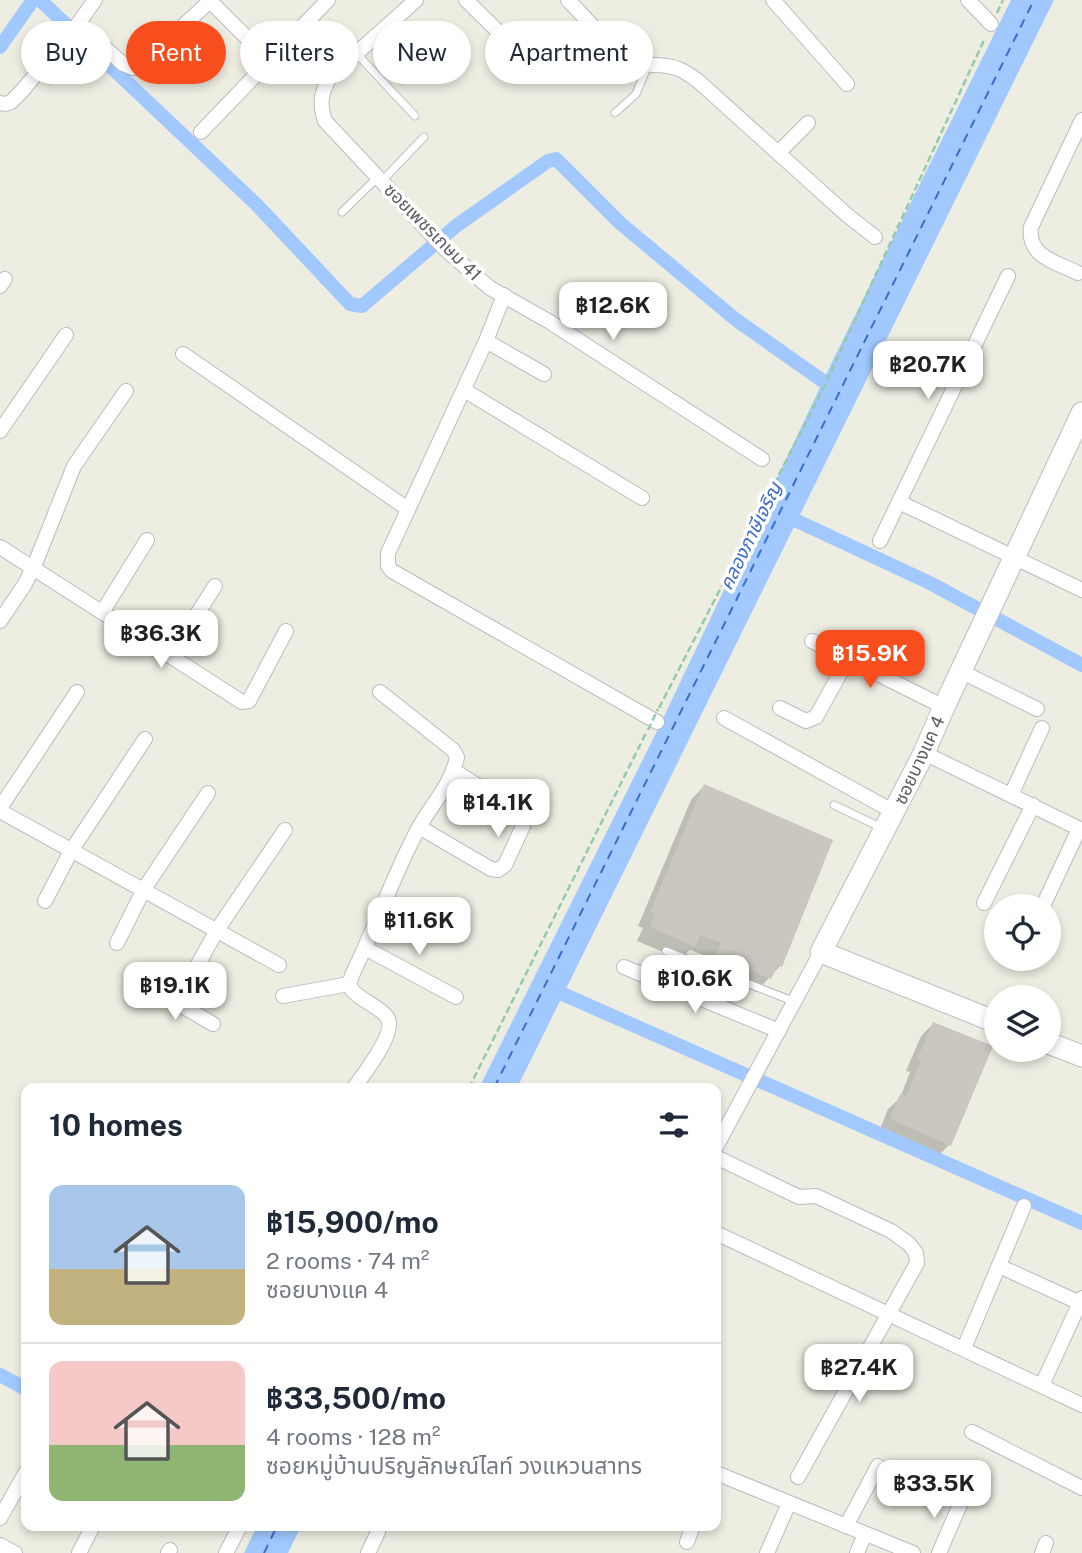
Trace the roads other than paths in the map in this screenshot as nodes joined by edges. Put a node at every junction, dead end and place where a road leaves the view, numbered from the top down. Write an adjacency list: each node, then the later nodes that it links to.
1 (95, 0): 9 (street)
2 (211, 0): 14 (street); 16 (street)
3 (328, 0): 10 (street)
4 (416, 0): 15 (street, ซอยเพชรเกษม 41)
5 (466, 0): 11 (street)
6 (569, 0): 12 (street)
7 (773, 0): 23 (street)
8 (968, 0): 13 (street)
9 (80, 21)
10 (308, 21)
11 (487, 21)
12 (590, 21)
13 (991, 24)
14 (240, 30)
15 (359, 52)
16 (112, 54)
17 (359, 56): 26 (lane)
18 (653, 65): 31 (street)
19 (28, 84): 24 (street)
20 (248, 84): 29 (street)
21 (326, 84): 32 (street, ซอยเพชรเกษม 41)
22 (640, 84): 25 (lane)
23 (847, 84)
24 (0, 103)
25 (615, 113)
26 (415, 116)
27 (1082, 120): 35 (street)
28 (808, 123): 31 (street)
29 (201, 132)
30 (424, 137): 32 (lane)
31 (779, 152): 34 (street)
32 (380, 179): 33 (lane); 37 (street, ซอยเพชรเกษม 41)
33 (342, 212)
34 (875, 237)
35 (1078, 273)
36 (1008, 275): 49 (street)
37 (504, 295): 39 (street); 47 (street, ซอยเพชรเกษม 41)
38 (66, 335): 45 (street)
39 (486, 341): 41 (street); 42 (street)
40 (183, 354): 50 (street)
41 (544, 374)
42 (464, 390): 48 (street); 50 (street)
43 (126, 391): 55 (street)
44 (1082, 413): 46 (street, ซอยบางแค 4)
45 (0, 431)
46 (1076, 441): 54 (street, ซอยบางแค 4)
47 (762, 458)
48 (642, 498)
49 (899, 502): 52 (street); 54 (street)
50 (408, 509): 71 (street)
51 (147, 540): 58 (street)
52 (880, 541)
53 (0, 547): 55 (street)
54 (1014, 556): 57 (street); 64 (street, ซอยบางแค 4)
55 (33, 568): 58 (street); 59 (street)
56 (215, 586): 62 (street)
57 (1082, 590)
58 (103, 611): 62 (street)
59 (0, 621)
60 (286, 631): 62 (street)
61 (812, 641): 63 (street)
62 (170, 655)
63 (848, 659): 67 (street); 68 (street)
64 (960, 671): 67 (street, ซอยบางแค 4); 69 (street)
65 (77, 692): 80 (street)
66 (380, 692): 75 (street)
67 (944, 707): 74 (street, ซอยบางแค 4)
68 (780, 708)
69 (1037, 709)
70 (724, 719): 81 (street)
71 (654, 721)
72 (1042, 728): 77 (street)
73 (145, 738): 85 (street)
74 (924, 753): 77 (street); 81 (street, ซอยบางแค 4)
75 (453, 770): 82 (street); 82 (street)
76 (208, 793): 86 (street)
77 (1011, 794): 79 (street)
78 (834, 805): 81 (lane)
79 (1034, 805): 83 (street); 87 (street)
80 (0, 810): 85 (street)
81 (890, 821): 94 (street, ซอยบางแค 4)
82 (419, 827): 92 (street)
83 (1081, 829): 88 (street)
84 (285, 830): 90 (street)
85 (71, 851): 86 (street); 89 (street)
86 (144, 889): 90 (street); 91 (street)
87 (989, 894)
88 (1049, 894)
89 (45, 901)
90 (217, 930): 95 (street); 101 (street)
91 (117, 943)
92 (365, 948): 97 (street); 100 (street)
93 (666, 951): 102 (lane)
94 (821, 952): 102 (street); 103 (street)
95 (279, 965)
96 (624, 967): 105 (street)
97 (349, 984): 99 (street); 108 (street)
98 (155, 990): 101 (street)
99 (284, 996)
100 (456, 997)
101 (177, 1002): 104 (street)
102 (795, 1002): 105 (street)
103 (984, 1017)
104 (213, 1024)
105 (779, 1031): 109 (street)
106 (1061, 1048): 107 (street)
107 (1082, 1056)
108 (357, 1083)
109 (721, 1138)
110 (721, 1159): 115 (street)
111 (1024, 1206): 113 (street)
112 (721, 1235): 115 (street)
113 (999, 1265): 114 (street); 116 (street)
114 (1081, 1300): 117 (street)
115 (890, 1315): 116 (street); 122 (street)
116 (964, 1348): 117 (street)
117 (1042, 1385): 118 (street)
118 (1082, 1405)
119 (972, 1432): 124 (street)
120 (878, 1466): 128 (street)
121 (721, 1475): 126 (street)
122 (798, 1477)
123 (21, 1481): 127 (street)
124 (1082, 1488)
125 (962, 1500): 143 (street)
126 (789, 1503): 128 (street); 140 (street)
127 (0, 1518)
128 (846, 1526): 133 (street)
129 (90, 1531): 137 (street)
130 (237, 1531): 138 (street)
131 (690, 1531): 134 (street)
132 (378, 1532): 139 (street)
133 (865, 1534): 141 (street); 142 (street)
134 (687, 1542)
135 (0, 1545): 136 (street)
136 (15, 1553)
137 (79, 1553)
138 (226, 1553)
139 (368, 1553)
140 (767, 1553)
141 (857, 1553)
142 (913, 1553)
143 (939, 1553)

